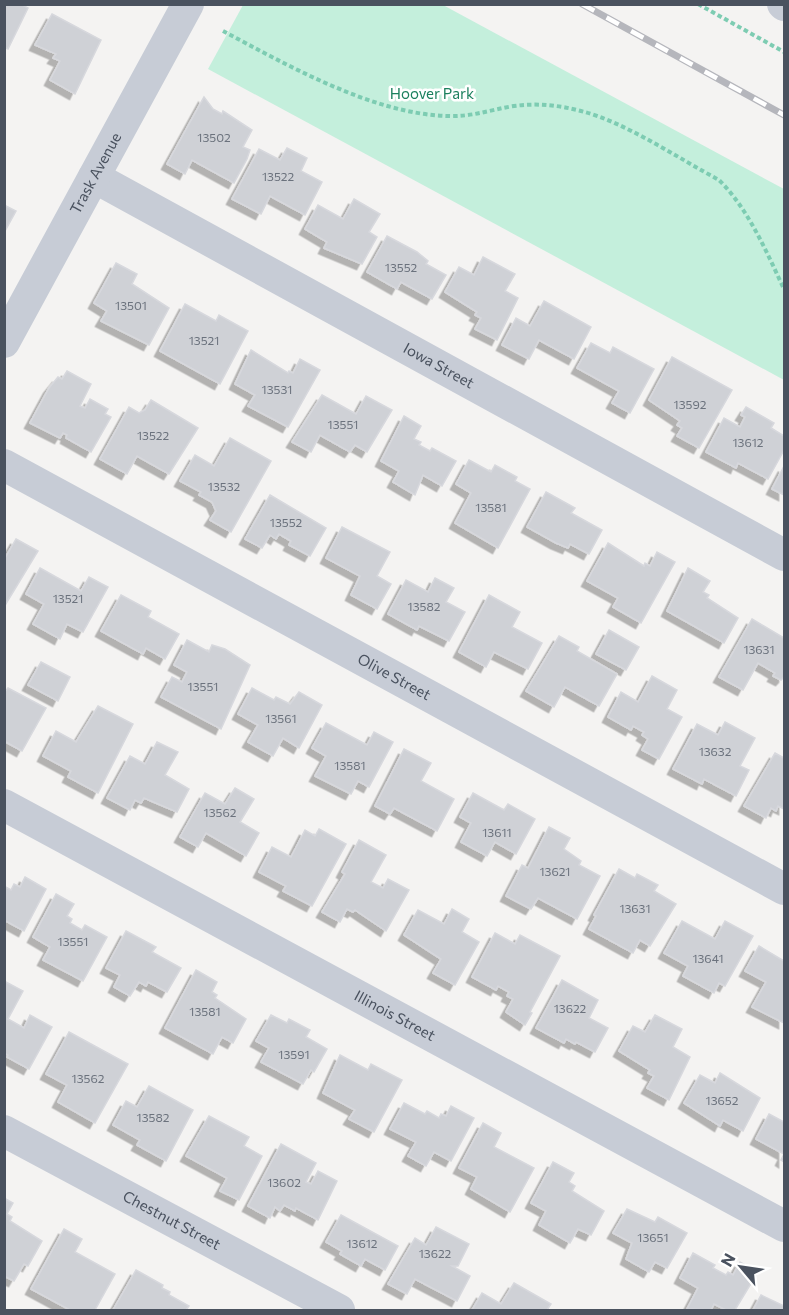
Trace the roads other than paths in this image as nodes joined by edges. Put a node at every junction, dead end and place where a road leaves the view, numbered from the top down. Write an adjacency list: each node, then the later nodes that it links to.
1 (188, 4): 2 (street, Trask Avenue)
2 (94, 177): 3 (street, Trask Avenue); 5 (street, Iowa Street)
3 (4, 342)
4 (4, 465): 7 (street, Olive Street)
5 (784, 555)
6 (4, 805): 9 (street, Illinois Street)
7 (784, 889)
8 (4, 1131): 10 (street, Chestnut Street)
9 (784, 1226)
10 (339, 1311)

